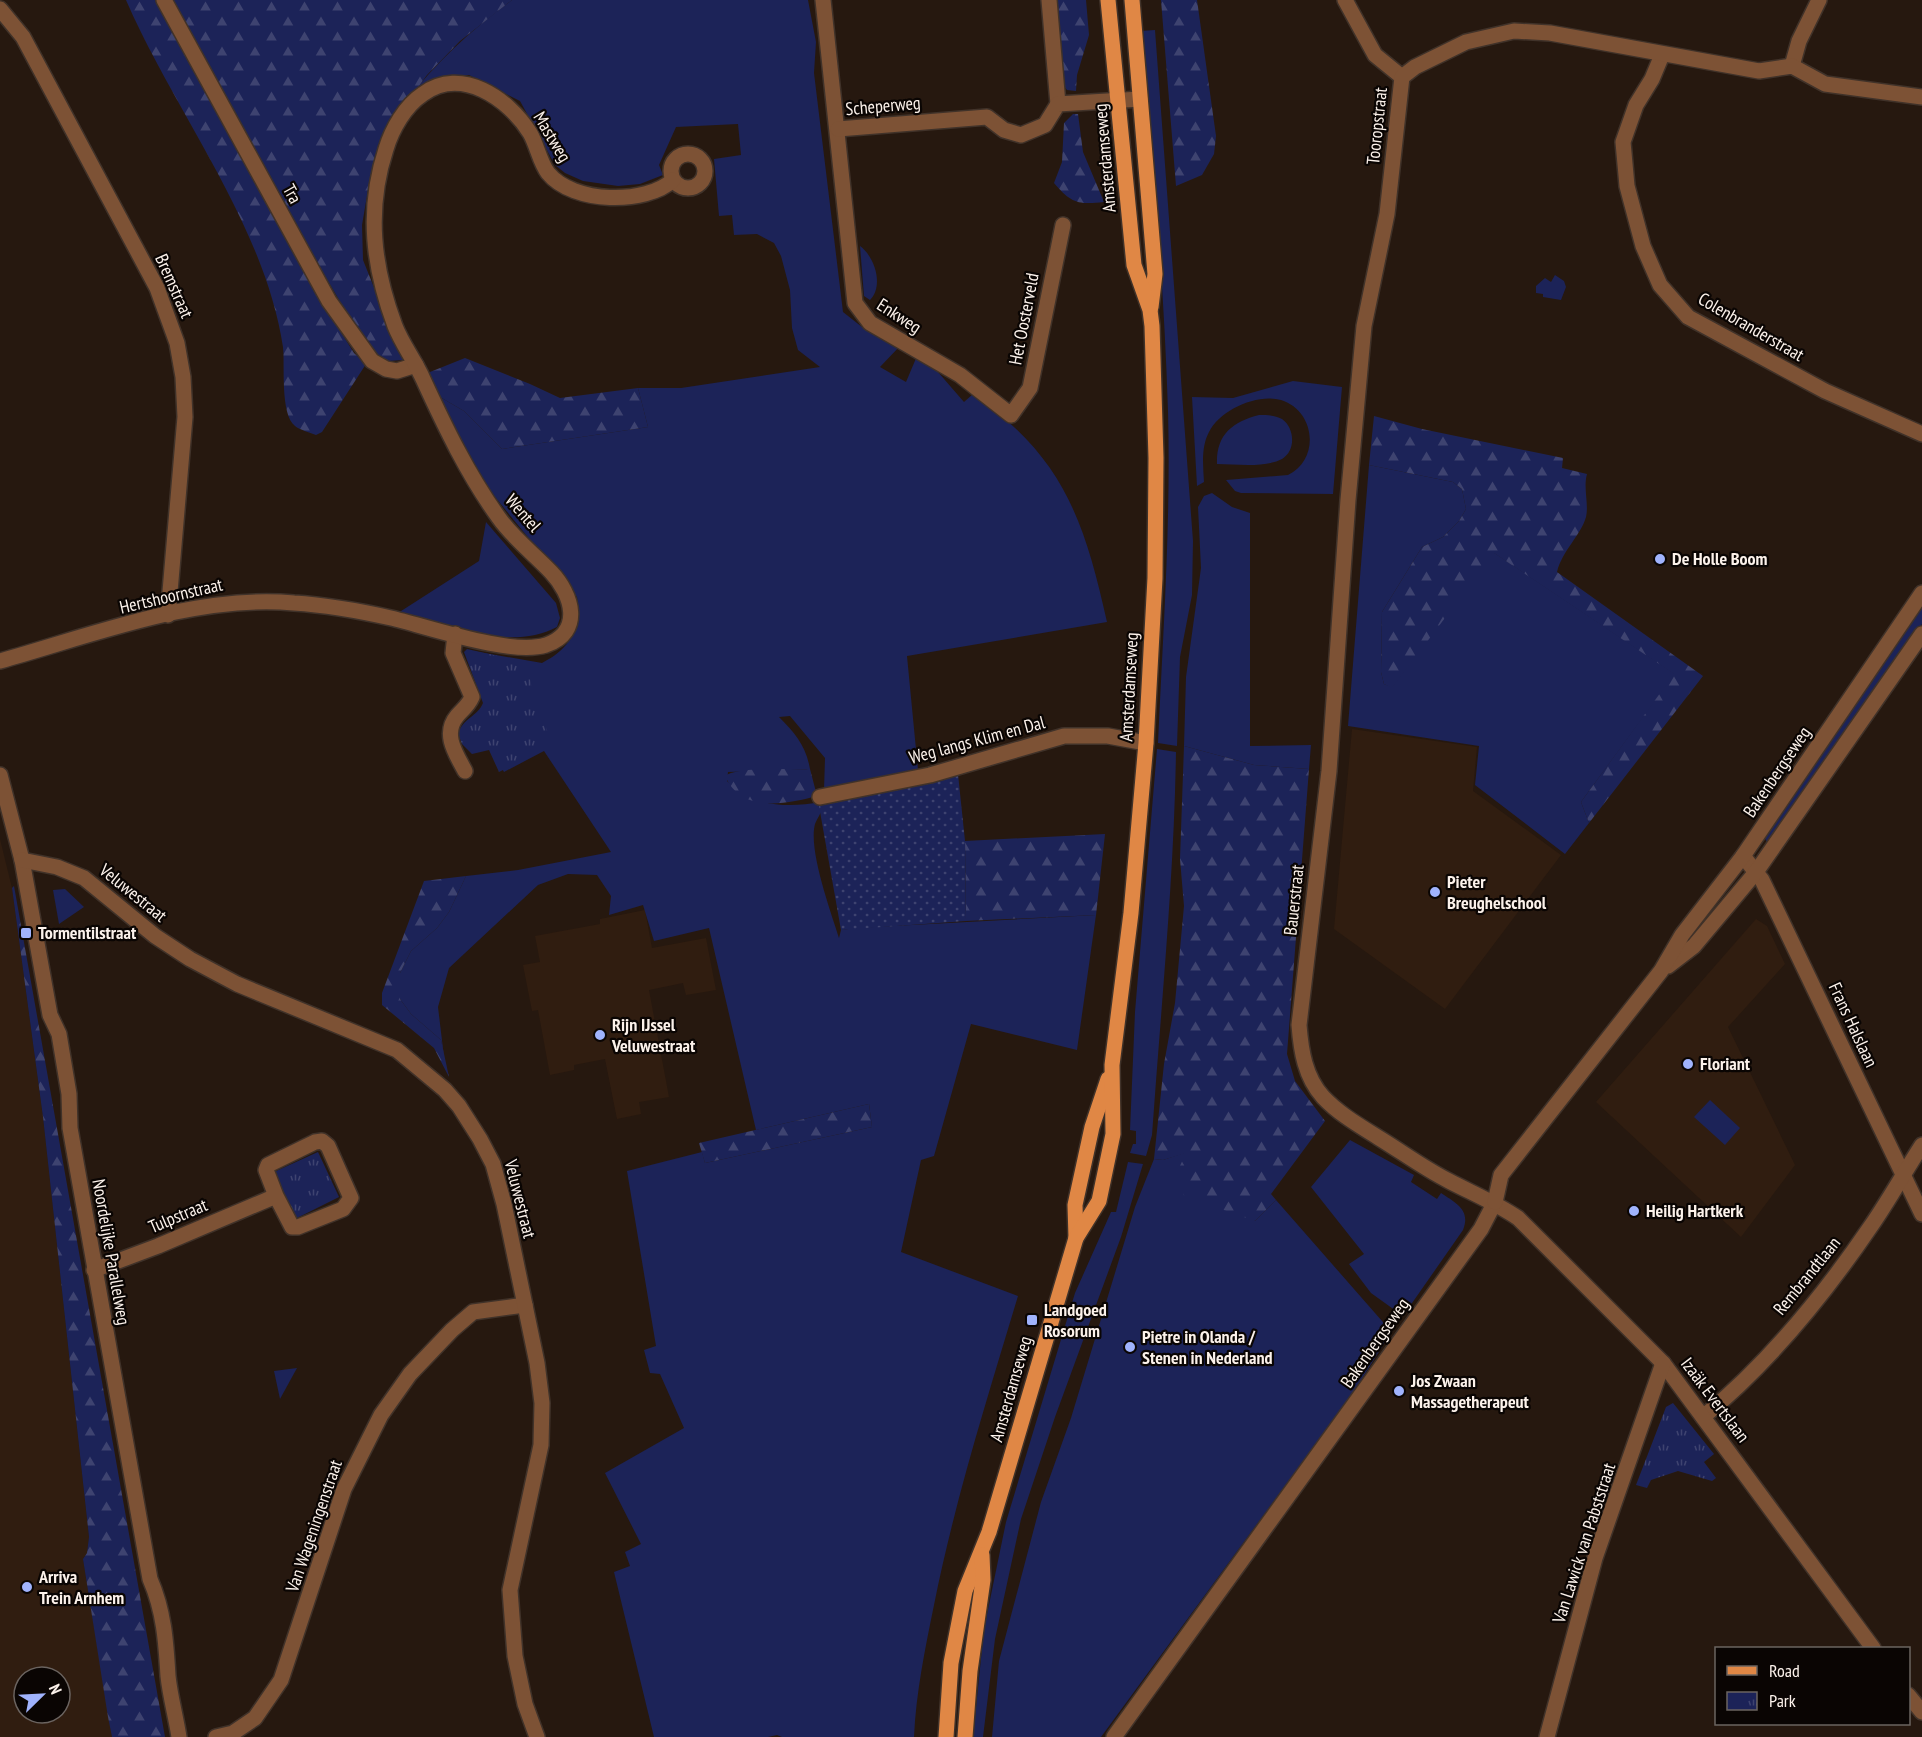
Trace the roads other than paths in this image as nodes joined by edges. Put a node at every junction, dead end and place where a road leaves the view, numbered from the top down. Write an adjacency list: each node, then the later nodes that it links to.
1 (164, 0): 21 (street, Tra)
2 (823, 0): 16 (street, Scheperweg)
3 (1049, 0): 15 (street)
4 (1108, 0): 14 (main road, Amsterdamseweg)
5 (1132, 0): 13 (main road, Amsterdamseweg)
6 (1345, 0): 11 (street)
7 (1819, 0): 10 (street)
8 (0, 9): 27 (street, Bremstraat)
9 (1662, 55): 10 (street, Tooropstraat); 11 (street, Tooropstraat); 23 (street, Colenbranderstraat)
10 (1792, 66): 12 (street)
11 (1402, 77): 24 (street, Tooropstraat)
12 (1922, 98)
13 (1140, 99): 14 (street); 20 (main road, Amsterdamseweg)
14 (1120, 101): 15 (street); 20 (main road, Amsterdamseweg)
15 (1058, 104): 16 (street, Scheperweg)
16 (838, 129): 22 (street, Enkweg)
17 (674, 180): 18 (street, Mastweg)
18 (373, 208): 21 (street, Wentel)
19 (1063, 225): 22 (street, Het Oosterveld)
20 (1150, 310): 31 (main road, Amsterdamseweg)
21 (416, 365): 28 (street, Wentel)
22 (1011, 415)
23 (1922, 434)
24 (1348, 500): 43 (street, Bauerstraat)
25 (1922, 593): 35 (street, Bakenbergseweg)
26 (354, 612): 27 (street, Hertshoornstraat); 28 (street, Wentel)
27 (168, 615): 30 (street, Hertshoornstraat)
28 (455, 634): 32 (street)
29 (1922, 634): 37 (street, Bakenbergseweg)
30 (0, 661)
31 (1146, 743): 34 (street, Weg langs Klim en Dal); 39 (main road, Amsterdamseweg)
32 (465, 771)
33 (0, 775): 36 (street, Noordelijke Parallelweg)
34 (820, 797)
35 (1743, 856): 37 (street, Frans Halslaan); 38 (street, Bakenbergseweg)
36 (22, 860): 46 (street, Noordelijke Parallelweg); 47 (street, Veluwestraat)
37 (1756, 872): 38 (street, Bakenbergseweg); 41 (street, Frans Halslaan)
38 (1661, 971): 43 (street, Bakenbergseweg)
39 (1112, 1065): 45 (main road, Amsterdamseweg); 45 (main road, Amsterdamseweg)
40 (1922, 1144): 41 (street, Rembrandtlaan)
41 (1902, 1175): 44 (street, Frans Halslaan); 49 (street, Rembrandtlaan)
42 (276, 1196): 42 (street); 46 (street, Tulpstraat)
43 (1495, 1202): 48 (street, Izaäk Evertslaan); 59 (street, Bakenbergseweg)
44 (1922, 1214)
45 (1076, 1238): 50 (main road, Amsterdamseweg)
46 (94, 1270): 54 (street, Noordelijke Parallelweg)
47 (525, 1305): 55 (street, Van Wageningenstraat); 56 (street, Veluwestraat)
48 (1663, 1363): 49 (street, Izaäk Evertslaan); 60 (street, Van Lawick van Pabststraat)
49 (1703, 1417): 51 (street, Izaäk Evertslaan)
50 (982, 1550): 57 (main road, Amsterdamseweg); 58 (main road, Amsterdamseweg)
51 (1873, 1647)
52 (1910, 1697): 53 (street)
53 (1922, 1712)
54 (179, 1737)
55 (216, 1737)
56 (537, 1737)
57 (946, 1737)
58 (965, 1737)
59 (1114, 1737)
60 (1547, 1737)

